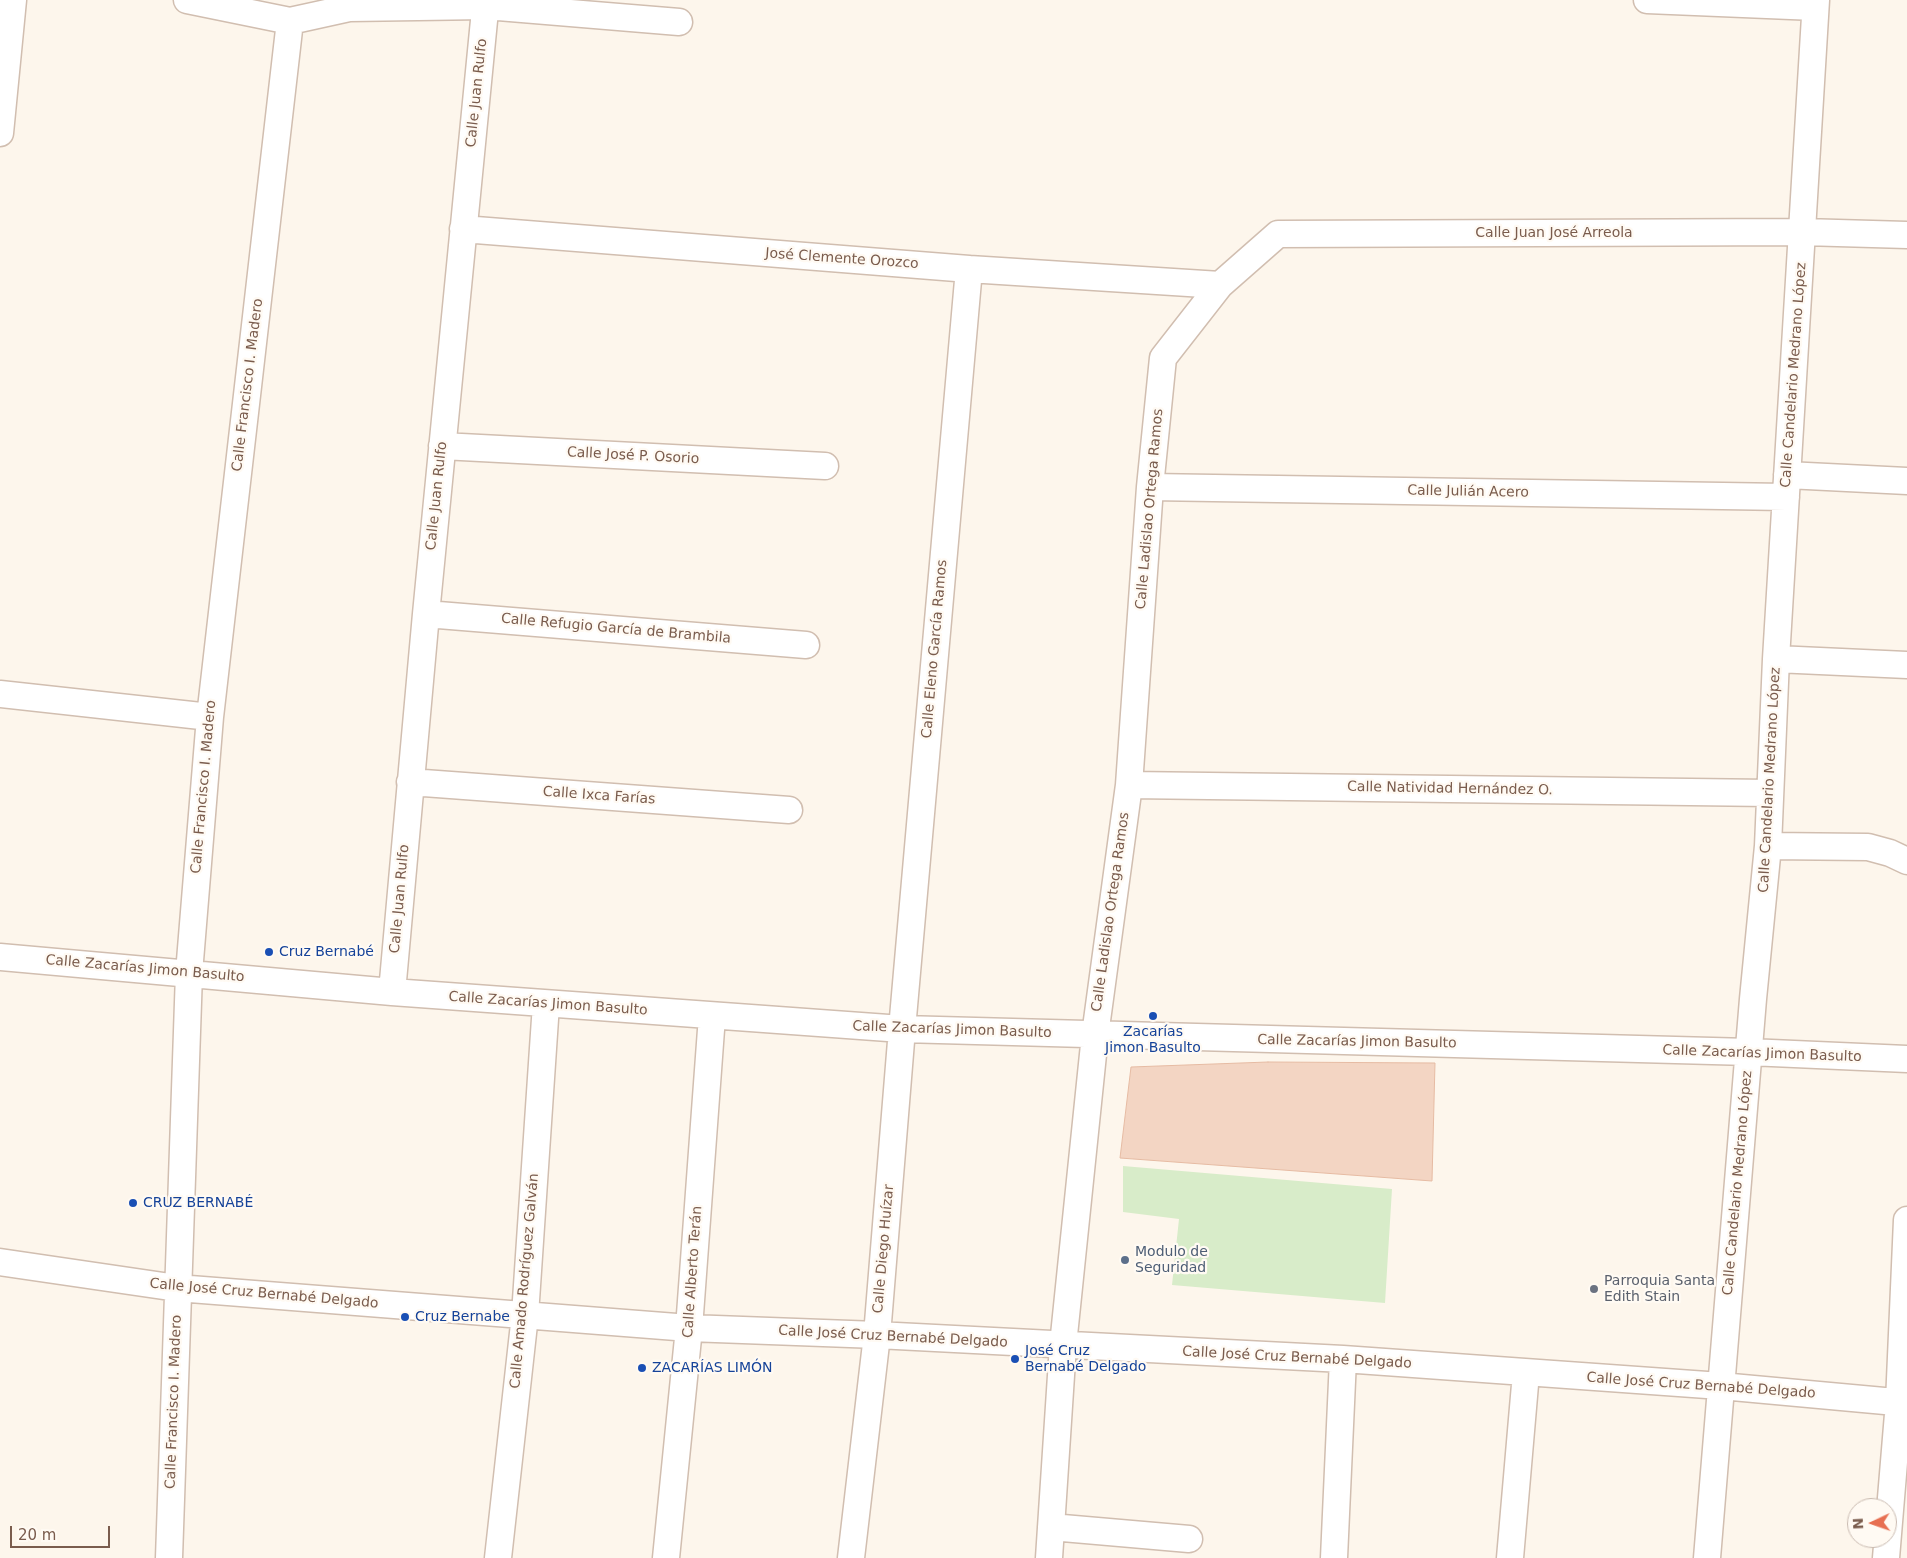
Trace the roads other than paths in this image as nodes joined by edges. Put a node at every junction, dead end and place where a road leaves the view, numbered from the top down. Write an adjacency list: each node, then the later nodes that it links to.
1 (13, 0): 8 (street)
2 (187, 0): 6 (street)
3 (1647, 0): 5 (street)
4 (486, 3): 6 (street); 7 (street); 9 (street, Calle Juan Rulfo)
5 (1815, 4): 10 (street, Calle Candelario Medrano López)
6 (276, 12): 24 (street, Calle Francisco I. Madero)
7 (679, 22)
8 (0, 133)
9 (463, 229): 12 (street, José Clemente Orozco); 14 (street, Calle Juan Rulfo)
10 (1803, 232): 11 (street, Calle Juan José Arreola); 13 (street, Calle Juan José Arreola); 17 (street, Calle Candelario Medrano López)
11 (1907, 236)
12 (969, 269): 13 (street, José Clemente Orozco); 36 (street, Calle Eleno García Ramos)
13 (1220, 285): 18 (street, Calle Ladislao Ortega Ramos)
14 (442, 446): 15 (street, Calle José P. Osorio); 19 (street, Calle Juan Rulfo)
15 (825, 466)
16 (1907, 481): 17 (street, Calle Julián Acero)
17 (1786, 486): 18 (street, Calle Julián Acero); 21 (street, Calle Candelario Medrano López)
18 (1150, 487): 26 (street, Calle Ladislao Ortega Ramos)
19 (426, 614): 20 (street, Calle Refugio García de Brambila); 25 (street, Calle Juan Rulfo)
20 (806, 645)
21 (1776, 659): 22 (street); 27 (street, Calle Candelario Medrano López)
22 (1907, 665)
23 (0, 694): 24 (street)
24 (210, 717): 32 (street, Calle Francisco I. Madero)
25 (410, 782): 28 (street, Calle Ixca Farías); 33 (street, Calle Juan Rulfo)
26 (1129, 785): 27 (street, Calle Natividad Hernández O.); 37 (street, Calle Ladislao Ortega Ramos)
27 (1770, 793): 29 (street, Calle Candelario Medrano López)
28 (788, 810)
29 (1768, 846): 30 (street); 38 (street, Calle Candelario Medrano López)
30 (1907, 862)
31 (0, 957): 32 (street, Calle Zacarías Jimon Basulto)
32 (189, 973): 33 (street, Calle Zacarías Jimon Basulto); 42 (street, Calle Francisco I. Madero)
33 (392, 992): 34 (street, Calle Zacarías Jimon Basulto)
34 (546, 1004): 35 (street, Calle Zacarías Jimon Basulto); 43 (street, Calle Amado Rodríguez Galván)
35 (712, 1016): 36 (street, Calle Zacarías Jimon Basulto); 44 (street, Calle Alberto Terán)
36 (902, 1029): 37 (street, Calle Zacarías Jimon Basulto); 45 (street, Calle Diego Huízar)
37 (1094, 1035): 38 (street, Calle Zacarías Jimon Basulto); 46 (street, Calle Ladislao Ortega Ramos)
38 (1749, 1052): 39 (street, Calle Zacarías Jimon Basulto); 49 (street, Calle Candelario Medrano López)
39 (1907, 1059)
40 (1907, 1220): 50 (street)
41 (0, 1262): 42 (street, Calle José Cruz Bernabé Delgado)
42 (177, 1288): 43 (street, Calle José Cruz Bernabé Delgado); 53 (street, Calle Francisco I. Madero)
43 (525, 1315): 44 (street, Calle José Cruz Bernabé Delgado); 54 (street, Calle Amado Rodríguez Galván)
44 (689, 1328): 45 (street, Calle José Cruz Bernabé Delgado); 55 (street, Calle Alberto Terán)
45 (877, 1335): 46 (street, Calle José Cruz Bernabé Delgado); 56 (street, Calle Diego Huízar)
46 (1063, 1346): 47 (street, Calle José Cruz Bernabé Delgado); 51 (street, Calle Ladislao Ortega Ramos)
47 (1343, 1359): 48 (street, Calle José Cruz Bernabé Delgado); 58 (street)
48 (1526, 1373): 49 (street, Calle José Cruz Bernabé Delgado); 59 (street)
49 (1721, 1386): 50 (street, Calle José Cruz Bernabé Delgado); 60 (street, Calle Candelario Medrano López)
50 (1903, 1403): 61 (street)
51 (1051, 1527): 52 (street); 57 (street, Calle Ladislao Ortega Ramos)
52 (1190, 1539)
53 (169, 1558)
54 (498, 1558)
55 (666, 1558)
56 (851, 1558)
57 (1048, 1558)
58 (1334, 1558)
59 (1510, 1558)
60 (1707, 1558)
61 (1886, 1558)

